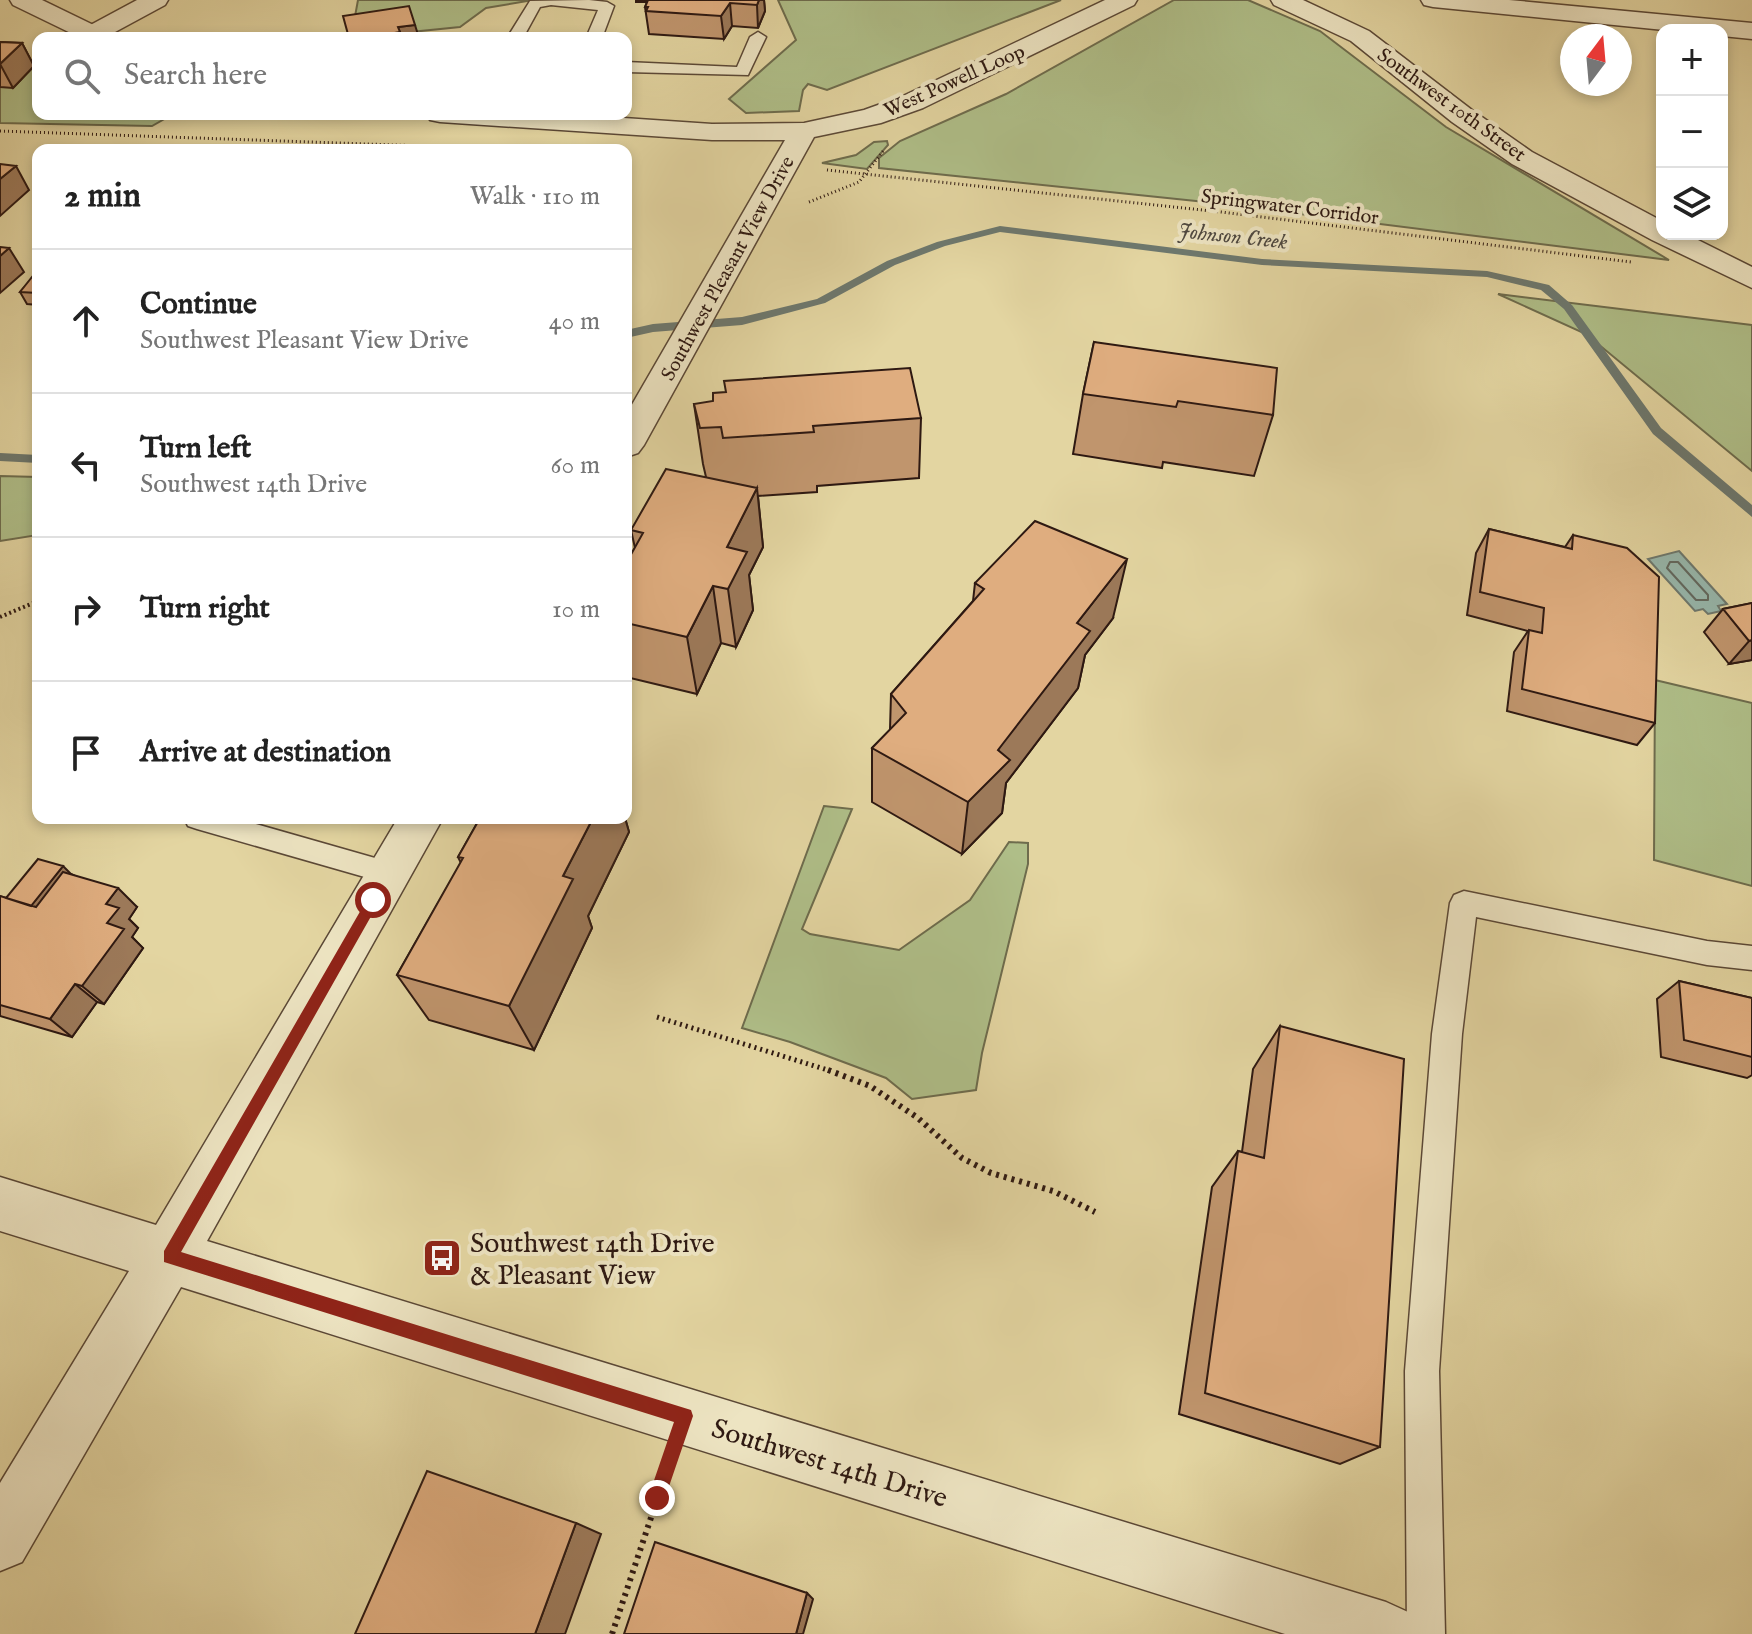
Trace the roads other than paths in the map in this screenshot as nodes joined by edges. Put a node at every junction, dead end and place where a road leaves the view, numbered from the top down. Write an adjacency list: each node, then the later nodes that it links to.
1 (22, 0): 7 (street)
2 (156, 0): 8 (street)
3 (1125, 0): 14 (street, West Powell Loop)
4 (1283, 0): 15 (street, Southwest 10th Street)
5 (1433, 0): 6 (street)
6 (1752, 31)
7 (88, 32)
8 (103, 32)
9 (519, 32): 10 (lane)
10 (596, 32)
11 (758, 37): 12 (lane)
12 (632, 67)
13 (547, 120): 14 (street, West Powell Loop)
14 (804, 131): 18 (street, Southwest Pleasant View Drive)
15 (1656, 231)
16 (1674, 240): 17 (street, Southwest 10th Street)
17 (1752, 279)
18 (632, 435)
19 (218, 824): 21 (lane)
20 (418, 824): 21 (street)
21 (389, 873): 24 (street)
22 (1752, 958): 27 (lane)
23 (0, 1204): 24 (street, Southwest 14th Drive)
24 (169, 1256): 25 (street); 26 (street, Southwest 14th Drive)
25 (0, 1540)
26 (1386, 1634)
27 (1426, 1634)

